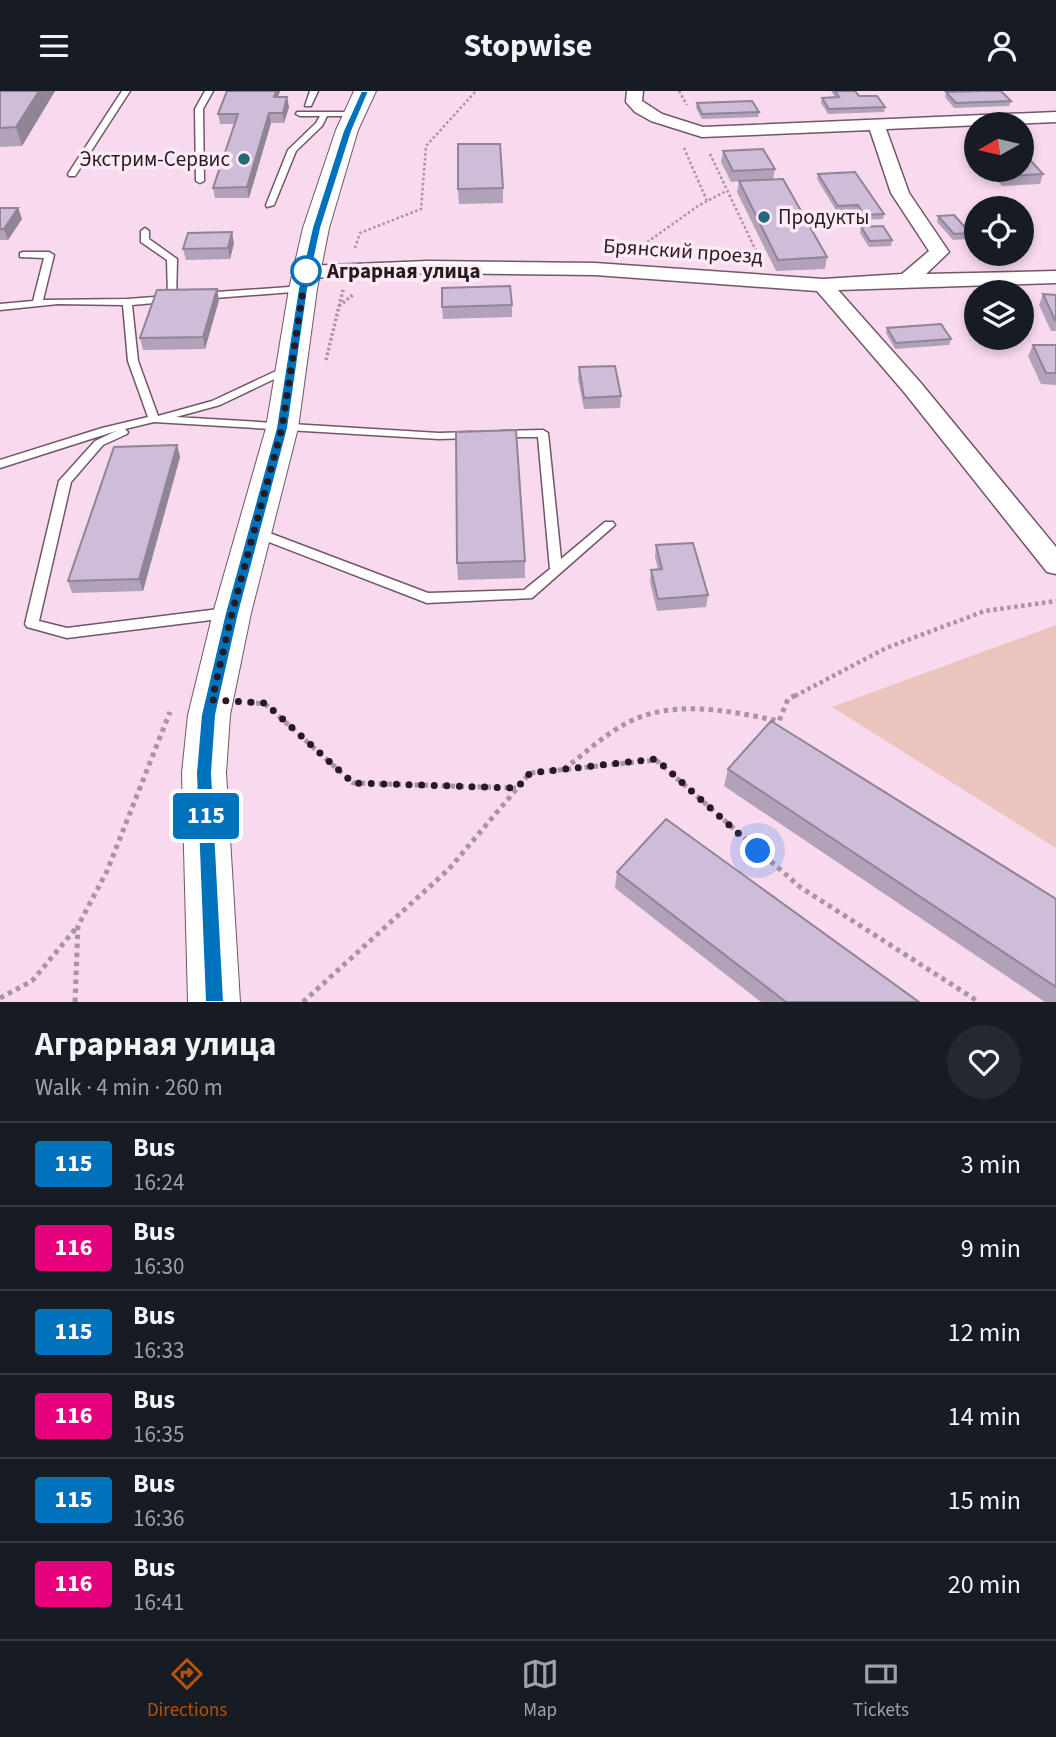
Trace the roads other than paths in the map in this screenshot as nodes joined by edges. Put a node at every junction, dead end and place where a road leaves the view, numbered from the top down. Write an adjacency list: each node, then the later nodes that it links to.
1 (126, 91): 10 (lane)
2 (209, 91): 11 (lane)
3 (314, 91): 5 (lane)
4 (635, 91): 9 (street)
5 (308, 104)
6 (348, 106): 7 (lane); 12 (lane); 16 (street)
7 (300, 114)
8 (1056, 117): 9 (street)
9 (876, 124): 17 (street)
10 (72, 174)
11 (200, 181)
12 (270, 205)
13 (145, 231): 19 (lane)
14 (23, 255): 21 (lane)
15 (1056, 278): 17 (street, Брянский проезд)
16 (305, 280): 18 (street, Брянский проезд); 19 (lane); 23 (street)
17 (907, 280): 18 (street, Брянский проезд)
18 (823, 285): 29 (street)
19 (173, 299): 20 (lane)
20 (127, 302): 21 (lane); 24 (lane)
21 (37, 303): 22 (lane)
22 (0, 307)
23 (293, 366): 24 (lane); 25 (street)
24 (154, 419): 25 (lane); 26 (lane); 31 (lane)
25 (282, 428): 28 (street); 30 (lane)
26 (0, 464)
27 (609, 525): 30 (lane)
28 (255, 532): 30 (lane); 31 (street)
29 (1056, 565)
30 (556, 569)
31 (232, 613): 32 (street)
32 (214, 1002)

